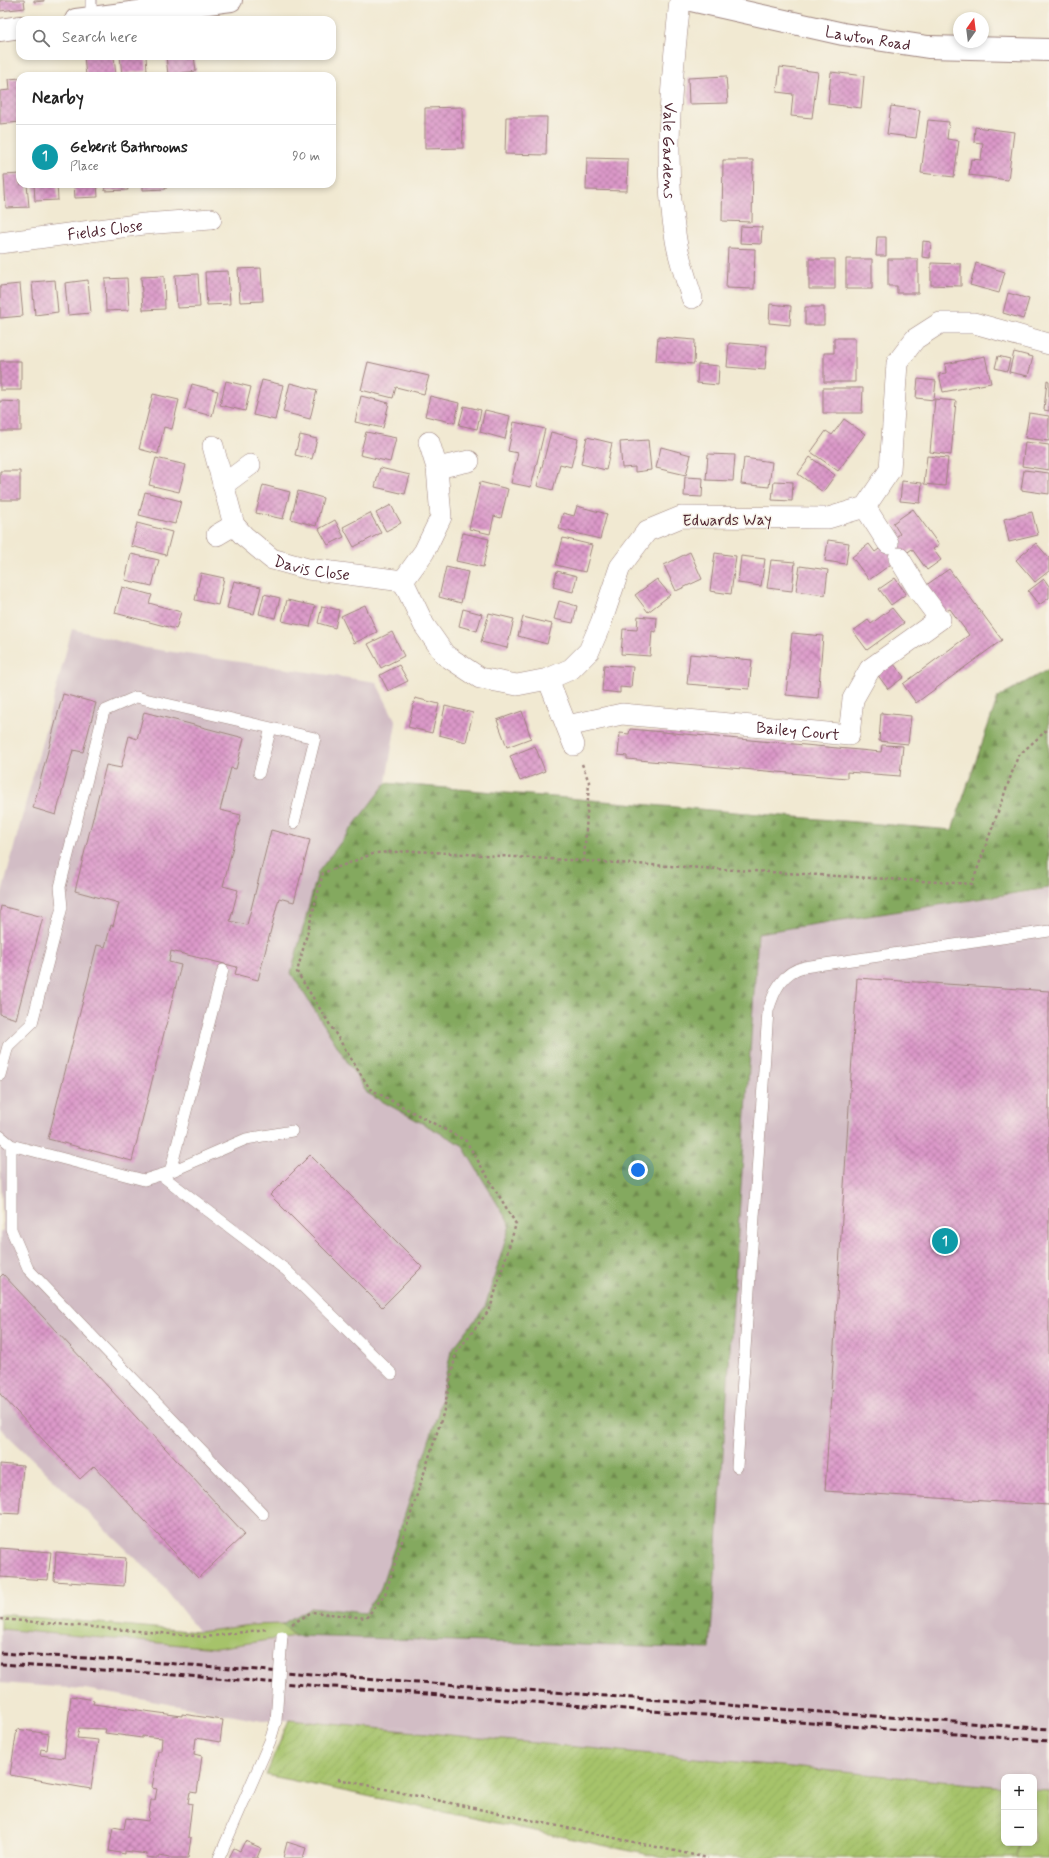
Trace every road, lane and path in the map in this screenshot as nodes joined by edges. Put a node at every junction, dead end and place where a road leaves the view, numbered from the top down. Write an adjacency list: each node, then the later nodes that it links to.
1 (231, 0): 4 (main road)
2 (680, 0): 10 (street, Vale Gardens)
3 (691, 0): 7 (main road, Lawton Road)
4 (86, 13)
5 (16, 28): 6 (main road)
6 (0, 30)
7 (1049, 50)
8 (210, 219): 9 (street, Fields Close)
9 (0, 243)
10 (692, 298)
11 (1049, 344): 18 (street)
12 (428, 442): 16 (street)
13 (213, 446): 17 (street, Davis Close)
14 (469, 461): 16 (street)
15 (250, 465): 17 (street)
16 (437, 468): 19 (street)
17 (223, 484): 19 (street, Davis Close)
18 (865, 507): 20 (street, Edwards Way); 21 (street, Bailey Court)
19 (403, 581): 20 (street, Edwards Way)
20 (548, 679): 21 (street)
21 (567, 726): 24 (street)
22 (271, 728): 25 (lane); 26 (lane); 30 (lane)
23 (1049, 728): 27 (path)
24 (574, 745): 27 (path)
25 (259, 773)
26 (294, 823)
27 (584, 861): 40 (path)
28 (1049, 931): 36 (lane)
29 (223, 970): 34 (lane)
30 (0, 1075)
31 (292, 1131): 34 (lane)
32 (0, 1136): 33 (lane)
33 (11, 1145): 34 (lane); 37 (lane)
34 (166, 1174): 35 (lane)
35 (392, 1374)
36 (737, 1467)
37 (263, 1514)
38 (0, 1618): 39 (path)
39 (272, 1629)
40 (284, 1632): 42 (lane, bridge)
41 (338, 1779): 43 (path)
42 (219, 1858)
43 (708, 1858)

